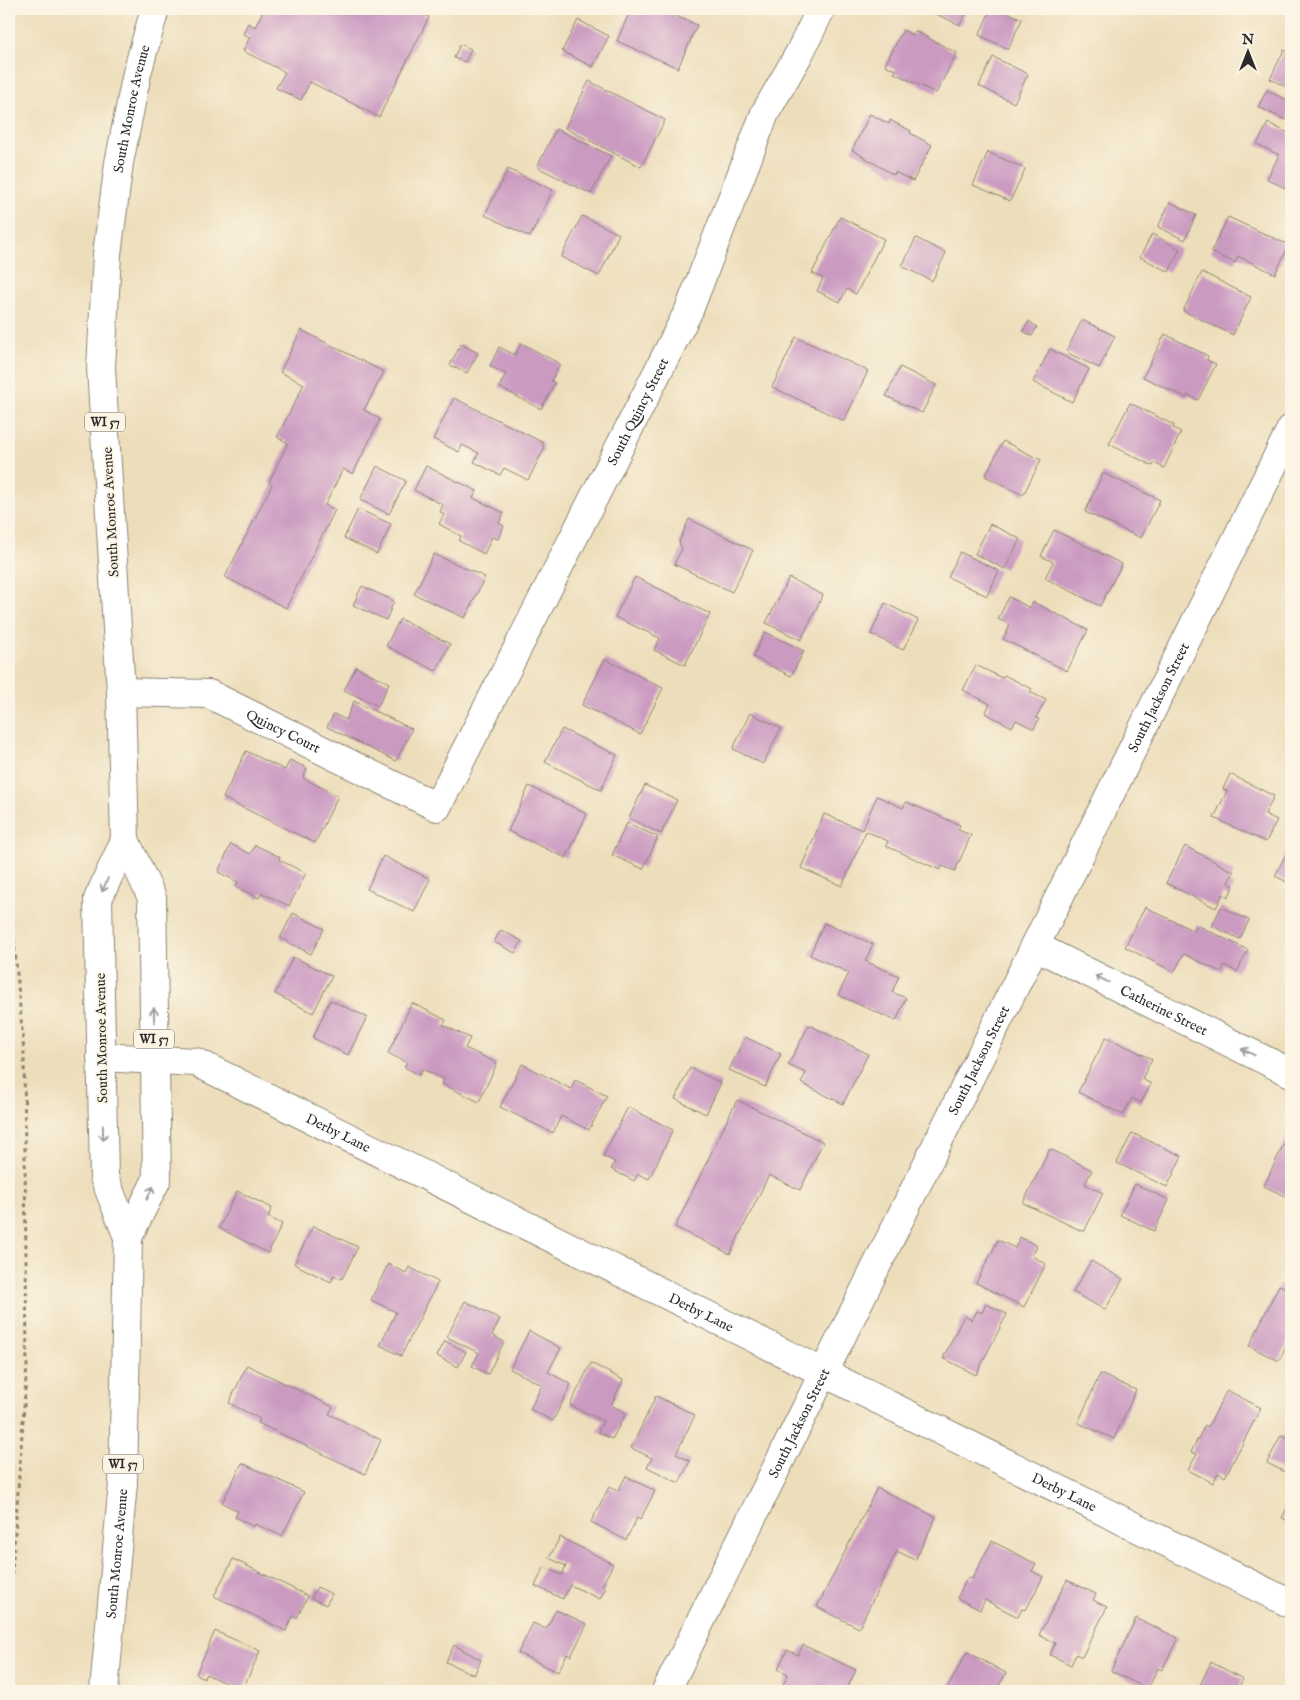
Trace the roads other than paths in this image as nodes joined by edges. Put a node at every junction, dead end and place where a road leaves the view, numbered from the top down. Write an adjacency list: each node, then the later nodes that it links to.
1 (155, 9): 4 (street, South Monroe Avenue / WI 57)
2 (821, 9): 5 (street, South Quincy Street)
3 (1291, 429): 7 (street, South Jackson Street)
4 (121, 692): 5 (street, Quincy Court); 6 (street, South Monroe Avenue / WI 57)
5 (437, 807)
6 (124, 840): 8 (street, South Monroe Avenue / WI 57, one-way to 8); 9 (street, South Monroe Avenue / WI 57, one-way to 6)
7 (1035, 946): 10 (street, Catherine Street, one-way to 7); 12 (street, South Jackson Street)
8 (101, 1057): 9 (street, Derby Lane); 11 (street, South Monroe Avenue / WI 57, one-way to 11)
9 (155, 1060): 11 (street, South Monroe Avenue / WI 57, one-way to 9); 12 (street, Derby Lane)
10 (1291, 1073)
11 (128, 1237): 14 (street, South Monroe Avenue / WI 57)
12 (824, 1372): 13 (street, Derby Lane); 15 (street, South Jackson Street)
13 (1291, 1604)
14 (104, 1691)
15 (666, 1691)

